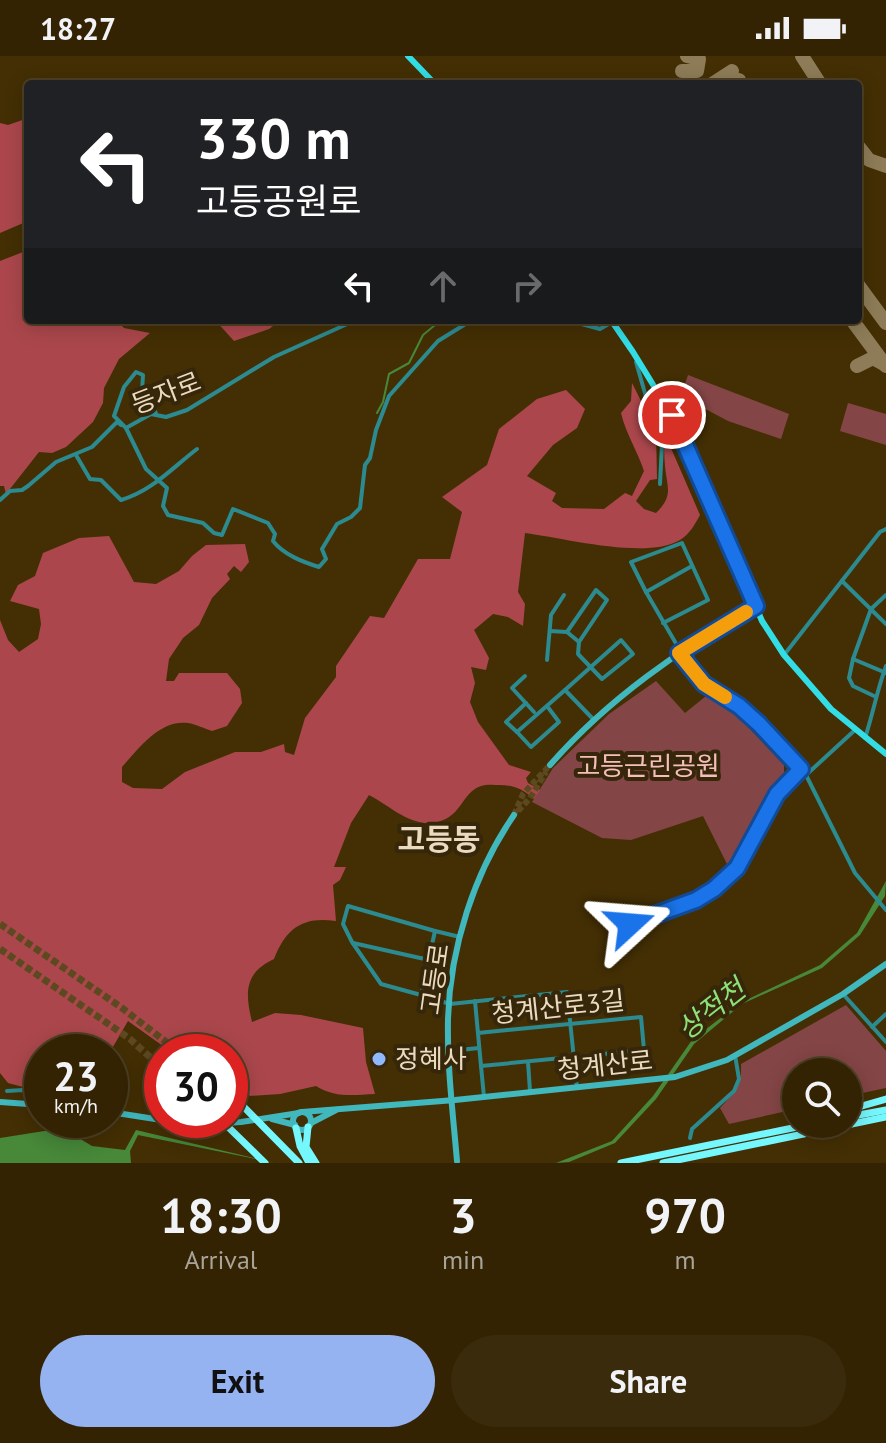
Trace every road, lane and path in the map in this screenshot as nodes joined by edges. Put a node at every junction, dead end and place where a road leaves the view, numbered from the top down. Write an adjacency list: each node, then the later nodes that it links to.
1 (408, 56): 2 (main road)
2 (431, 80)
3 (347, 324): 9 (street, 등자로)
4 (466, 324): 13 (street)
5 (582, 324): 6 (street)
6 (608, 324)
7 (614, 324): 8 (main road)
8 (633, 352): 14 (street); 22 (main road)
9 (156, 414): 10 (street, 등자로); 10 (street)
10 (126, 428): 12 (street, 등자로); 13 (street)
11 (197, 449): 13 (street)
12 (76, 455): 13 (street); 15 (street, 등자로)
13 (161, 481)
14 (660, 484)
15 (0, 500)
16 (886, 529): 18 (street)
17 (693, 566): 19 (street); 19 (street); 24 (street)
18 (842, 581): 23 (street); 30 (street)
19 (646, 592): 24 (street)
20 (564, 595): 26 (street)
21 (886, 595): 23 (street)
22 (756, 606): 29 (main road); 30 (main road)
23 (871, 609): 25 (street); 31 (street)
24 (663, 623): 29 (street)
25 (886, 624)
26 (550, 631): 27 (street); 32 (street)
27 (567, 632): 28 (street); 28 (street)
28 (579, 642): 34 (street)
29 (679, 653): 42 (main road); 48 (street)
30 (784, 655): 43 (main road)
31 (853, 659): 35 (street); 38 (street)
32 (547, 660)
33 (886, 666): 35 (street)
34 (590, 667): 34 (street); 37 (street)
35 (885, 673): 38 (street)
36 (525, 676): 39 (street)
37 (565, 690): 40 (street); 42 (street)
38 (874, 696): 45 (street)
39 (526, 703): 41 (street); 44 (street)
40 (547, 706): 44 (street); 44 (street)
41 (534, 712)
42 (594, 720): 47 (main road)
43 (855, 730): 45 (main road); 49 (street)
44 (517, 732)
45 (865, 738): 46 (main road)
46 (886, 754)
47 (550, 765)
48 (801, 769): 49 (street); 52 (street)
49 (806, 775): 51 (street)
50 (514, 815): 54 (main road, 고등로)
51 (886, 910)
52 (630, 924)
53 (435, 931): 54 (street); 55 (street); 56 (street)
54 (461, 937): 61 (main road, 고등로)
55 (352, 942): 56 (street); 59 (street)
56 (429, 960): 59 (street)
57 (886, 964): 58 (main road, 청계산로)
58 (843, 994): 64 (street); 69 (main road, 청계산로)
59 (421, 995): 61 (street)
60 (475, 1001): 61 (street); 63 (street); 65 (street)
61 (450, 1004): 68 (main road, 고등로)
62 (886, 1014): 64 (street)
63 (571, 1023): 65 (street, 청계산로3길); 70 (street); 70 (street, 청계산로3길)
64 (872, 1027): 66 (street)
65 (478, 1033): 67 (street)
66 (886, 1042)
67 (479, 1048): 68 (street); 72 (street)
68 (449, 1051): 79 (main road, 고등로)
69 (735, 1055): 73 (main road, 청계산로); 97 (street)
70 (574, 1058): 71 (street); 73 (street)
71 (528, 1062): 72 (street); 76 (street)
72 (481, 1066): 77 (street)
73 (577, 1088): 76 (main road, 청계산로)
74 (24, 1090): 75 (street)
75 (7, 1091)
76 (531, 1092): 77 (main road, 청계산로)
77 (484, 1097): 79 (main road, 청계산로)
78 (886, 1099): 82 (highway)
79 (452, 1100): 83 (main road, 청계산로); 98 (main road, 고등로)
80 (0, 1102): 81 (main road)
81 (24, 1104)
82 (862, 1106)
83 (347, 1107): 86 (main road, 청계산로); 92 (main road, 청계산로)
84 (886, 1110): 87 (highway)
85 (248, 1111): 100 (highway, bridge)
86 (300, 1112): 89 (main road, 청계산로); 92 (main road); 93 (main road)
87 (862, 1114)
88 (128, 1115): 89 (main road, 청계산로)
89 (261, 1118): 93 (main road, 청계산로)
90 (886, 1119): 91 (highway)
91 (862, 1122)
92 (309, 1125): 93 (main road); 102 (highway)
93 (296, 1126): 101 (highway)
94 (782, 1133): 103 (highway)
95 (782, 1134): 104 (highway)
96 (239, 1138): 99 (highway, bridge)
97 (690, 1138)
98 (457, 1161)
99 (265, 1163)
100 (299, 1163)
101 (309, 1163)
102 (316, 1163)
103 (621, 1163)
104 (663, 1163)

